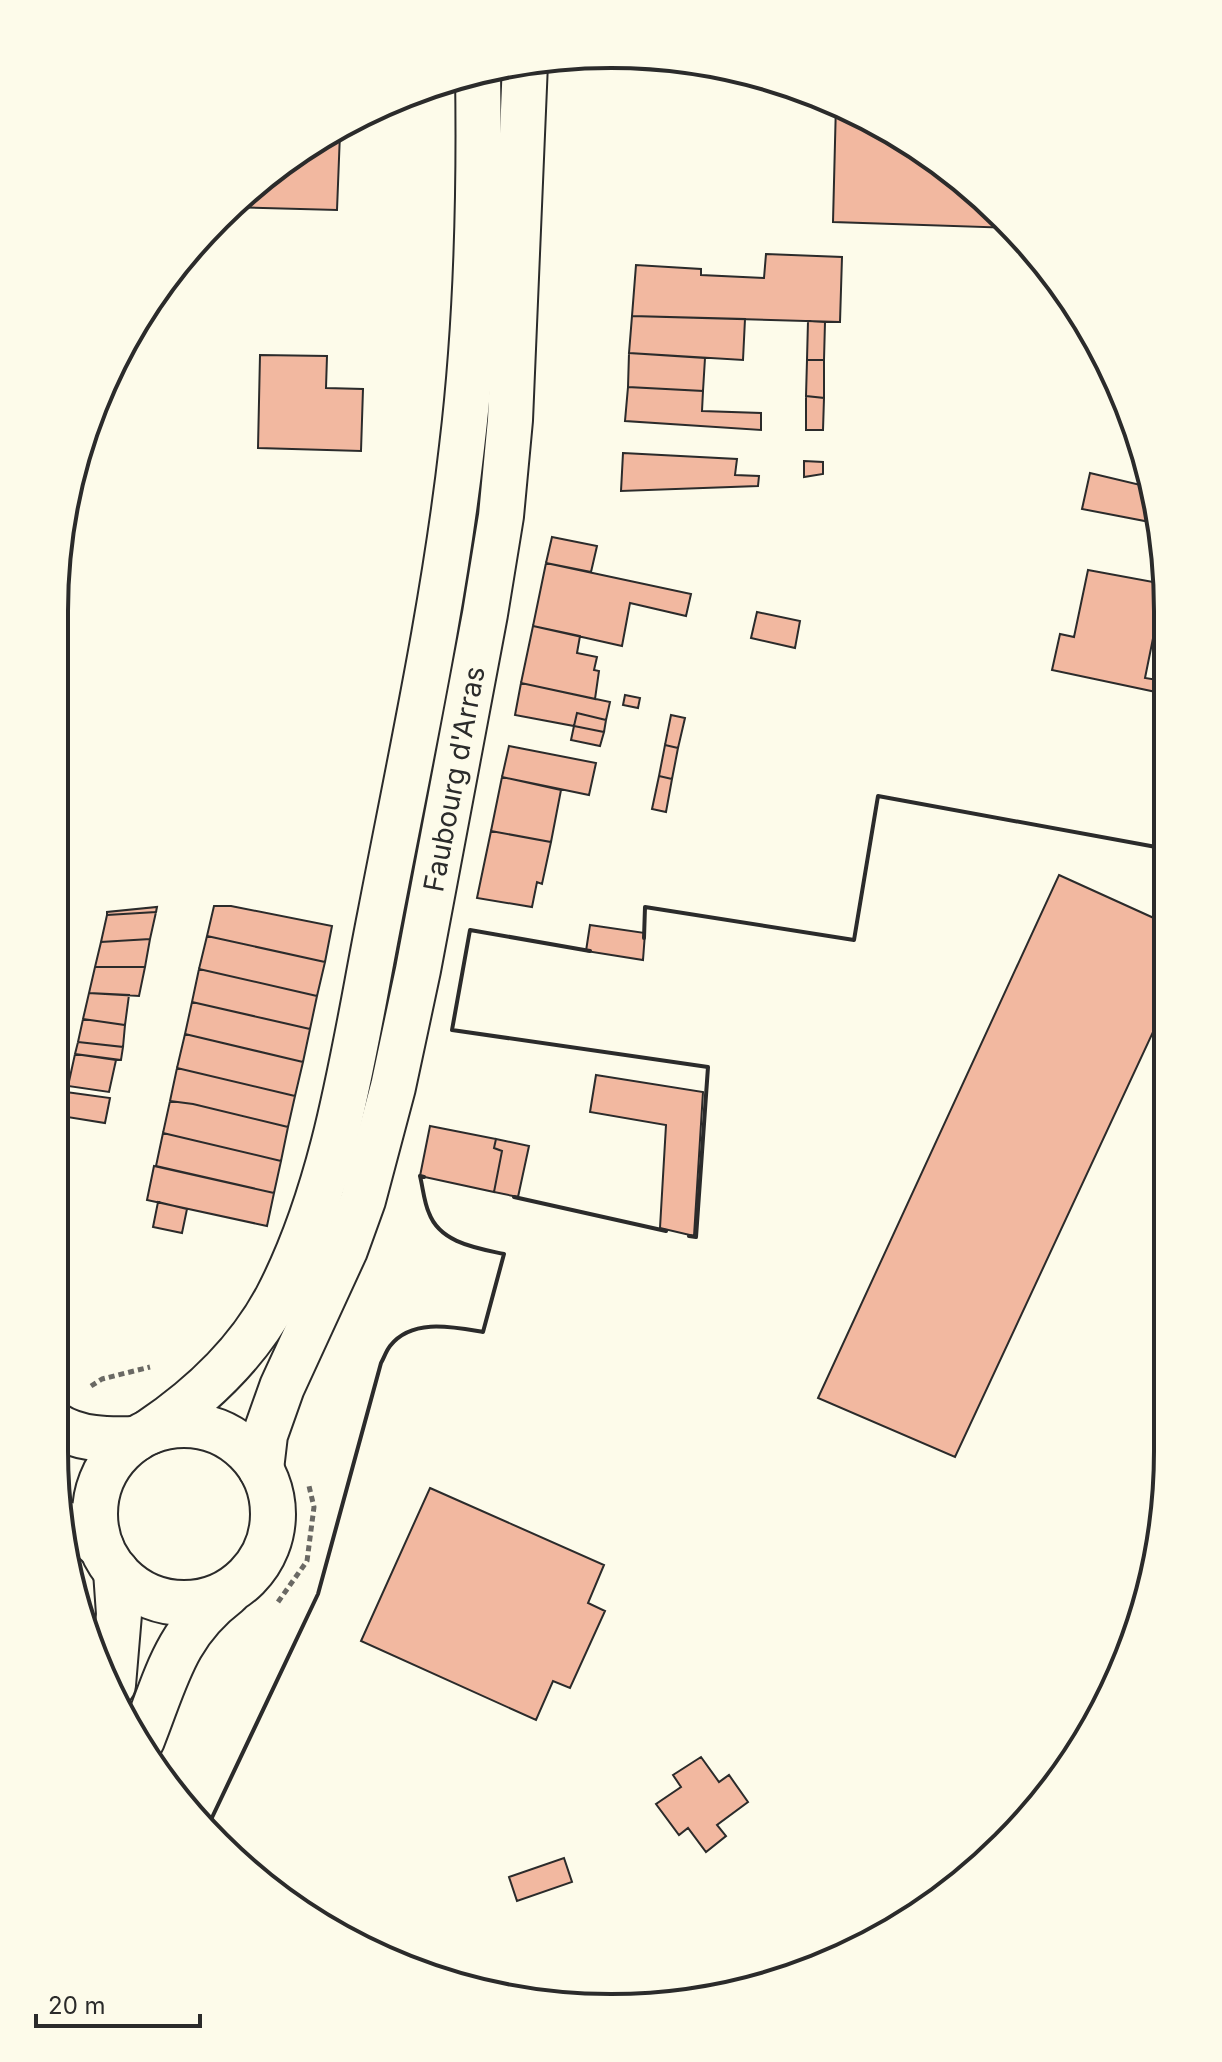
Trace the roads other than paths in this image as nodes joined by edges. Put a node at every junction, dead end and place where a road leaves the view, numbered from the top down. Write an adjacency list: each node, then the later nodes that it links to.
1 (524, 75): 5 (main road, Faubourg d'Arras)
2 (478, 85): 4 (main road, Faubourg d'Arras)
3 (68, 1430): 4 (main road)
4 (142, 1436): 5 (main road); 6 (main road)
5 (261, 1469): 7 (main road)
6 (94, 1547): 7 (main road); 8 (main road)
7 (230, 1591): 9 (main road)
8 (114, 1670)
9 (146, 1730)

